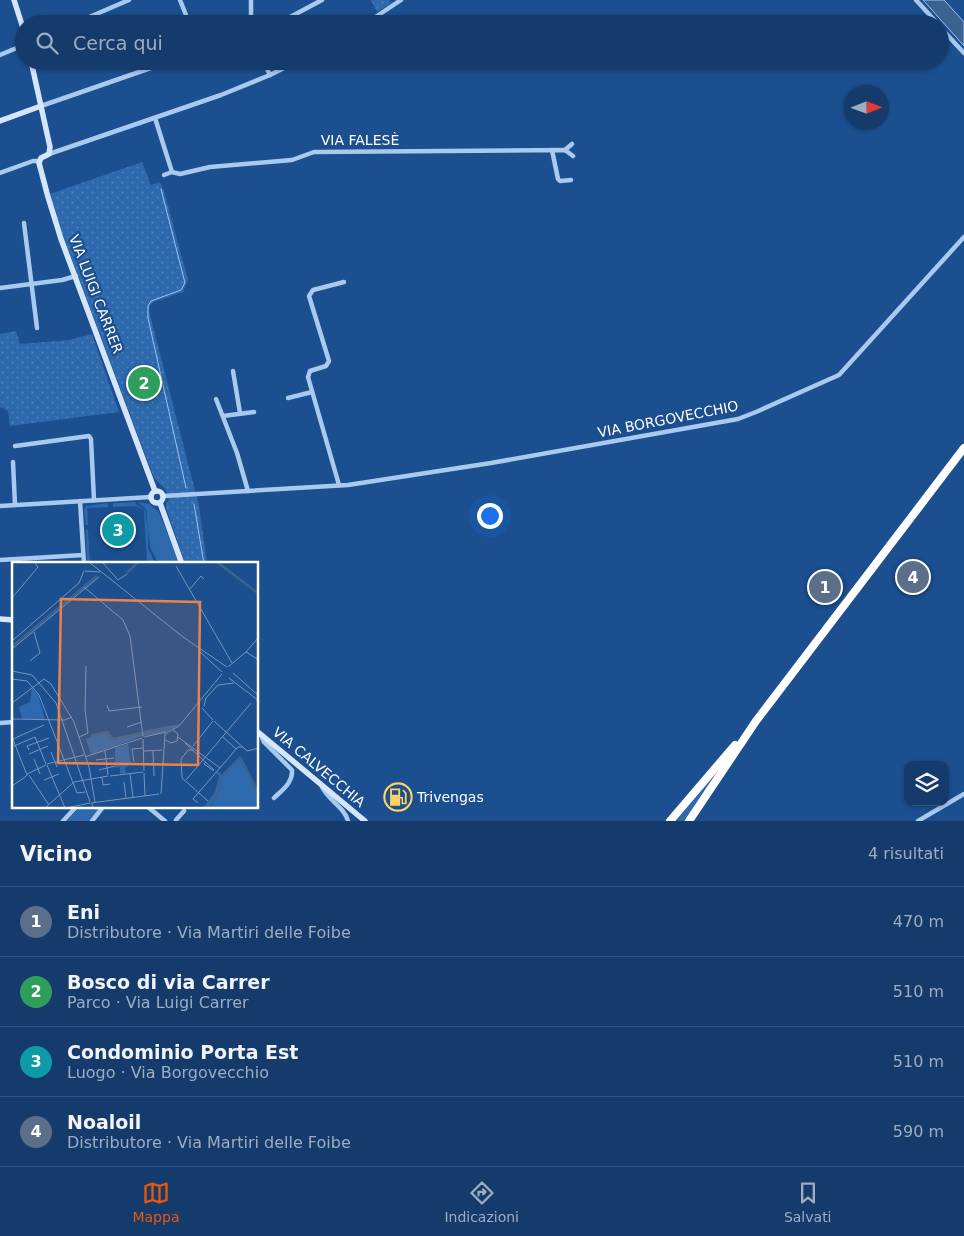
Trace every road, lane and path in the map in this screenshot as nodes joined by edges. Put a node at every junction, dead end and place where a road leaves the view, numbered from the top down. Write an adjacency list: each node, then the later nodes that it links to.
1 (14, 0): 8 (street)
2 (128, 0): 9 (street)
3 (180, 0): 10 (street)
4 (251, 0): 11 (street)
5 (322, 0): 12 (street)
6 (401, 0): 13 (street)
7 (916, 0): 14 (street)
8 (19, 15)
9 (94, 15)
10 (186, 15)
11 (251, 15)
12 (294, 15)
13 (378, 15)
14 (930, 15)
15 (949, 37): 17 (street)
16 (15, 49): 18 (street)
17 (964, 53)
18 (0, 55)
19 (33, 70): 24 (street)
20 (146, 70): 24 (street)
21 (268, 70): 23 (street)
22 (280, 70): 23 (street)
23 (270, 75): 25 (street)
24 (41, 106): 26 (street); 30 (street)
25 (155, 118): 30 (street); 33 (street)
26 (0, 120)
27 (572, 144): 29 (street)
28 (552, 150): 29 (street, VIA FALESÈ); 33 (street, VIA FALESÈ); 36 (street)
29 (565, 150): 31 (street)
30 (50, 154): 32 (street)
31 (573, 156)
32 (39, 161): 34 (street); 39 (street, VIA LUIGI CARRER)
33 (172, 172): 35 (street, VIA FALESÈ)
34 (0, 173)
35 (164, 175)
36 (571, 180)
37 (24, 223): 41 (street)
38 (964, 237): 54 (street, VIA BORGOVECCHIO)
39 (76, 276): 41 (street); 55 (street, VIA LUIGI CARRER)
40 (344, 282): 45 (street)
41 (32, 284): 42 (street); 43 (street)
42 (0, 288)
43 (37, 328)
44 (233, 371): 49 (street)
45 (312, 392): 46 (street); 54 (street)
46 (288, 398)
47 (216, 399): 50 (street)
48 (254, 412): 49 (street)
49 (240, 414): 50 (street)
50 (223, 416): 56 (street)
51 (15, 446): 59 (street)
52 (964, 448): 68 (highway)
53 (13, 462): 62 (street)
54 (339, 485): 56 (street, VIA BORGOVECCHIO)
55 (155, 491): 57 (street); 58 (street)
56 (248, 491): 57 (street, VIA BORGOVECCHIO)
57 (164, 496): 61 (street)
58 (151, 497): 59 (street); 61 (street)
59 (94, 500): 60 (street)
60 (80, 501): 62 (street); 64 (street)
61 (160, 503): 67 (street)
62 (16, 505): 63 (street)
63 (0, 506)
64 (84, 555): 65 (street); 66 (street)
65 (0, 560)
66 (84, 562)
67 (181, 562)
68 (756, 720): 83 (highway); 84 (highway)
69 (259, 733): 70 (street, VIA CALVECCHIA); 72 (street)
70 (322, 785): 81 (street); 82 (street, VIA CALVECCHIA)
71 (964, 794): 85 (street)
72 (274, 798)
73 (75, 808): 78 (street)
74 (102, 808): 79 (street)
75 (149, 808): 80 (street)
76 (184, 811): 77 (street)
77 (176, 820)
78 (63, 821)
79 (92, 821)
80 (165, 821)
81 (348, 821)
82 (365, 821)
83 (670, 821)
84 (689, 821)
85 (918, 821)

